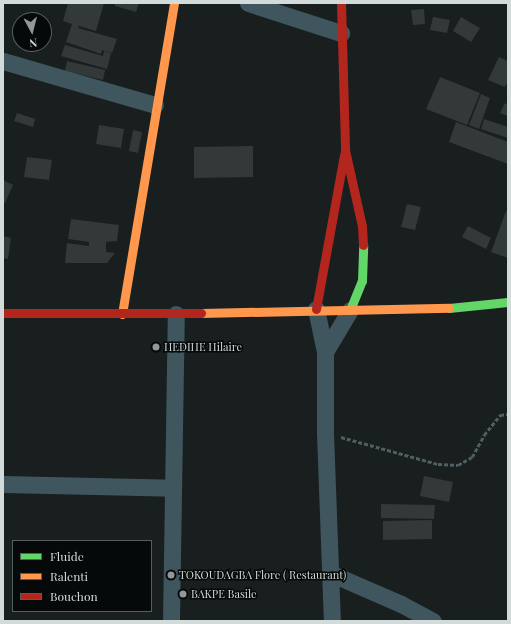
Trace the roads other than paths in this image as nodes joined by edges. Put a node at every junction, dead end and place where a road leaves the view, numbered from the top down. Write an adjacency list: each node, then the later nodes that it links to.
1 (174, 3): 6 (street)
2 (248, 3): 4 (street)
3 (341, 3): 4 (street)
4 (341, 33): 7 (street)
5 (3, 61): 6 (street)
6 (155, 105): 12 (street)
7 (345, 150): 9 (street); 10 (street)
8 (508, 302): 10 (street)
9 (316, 309): 10 (street); 13 (street); 14 (street)
10 (350, 310): 14 (street)
11 (3, 313): 12 (street)
12 (122, 314): 13 (street)
13 (176, 314): 16 (street)
14 (325, 352): 17 (street)
15 (3, 484): 16 (street)
16 (173, 488): 18 (street)
17 (332, 574): 19 (street); 20 (street)
18 (171, 621)
19 (332, 621)
20 (433, 621)

